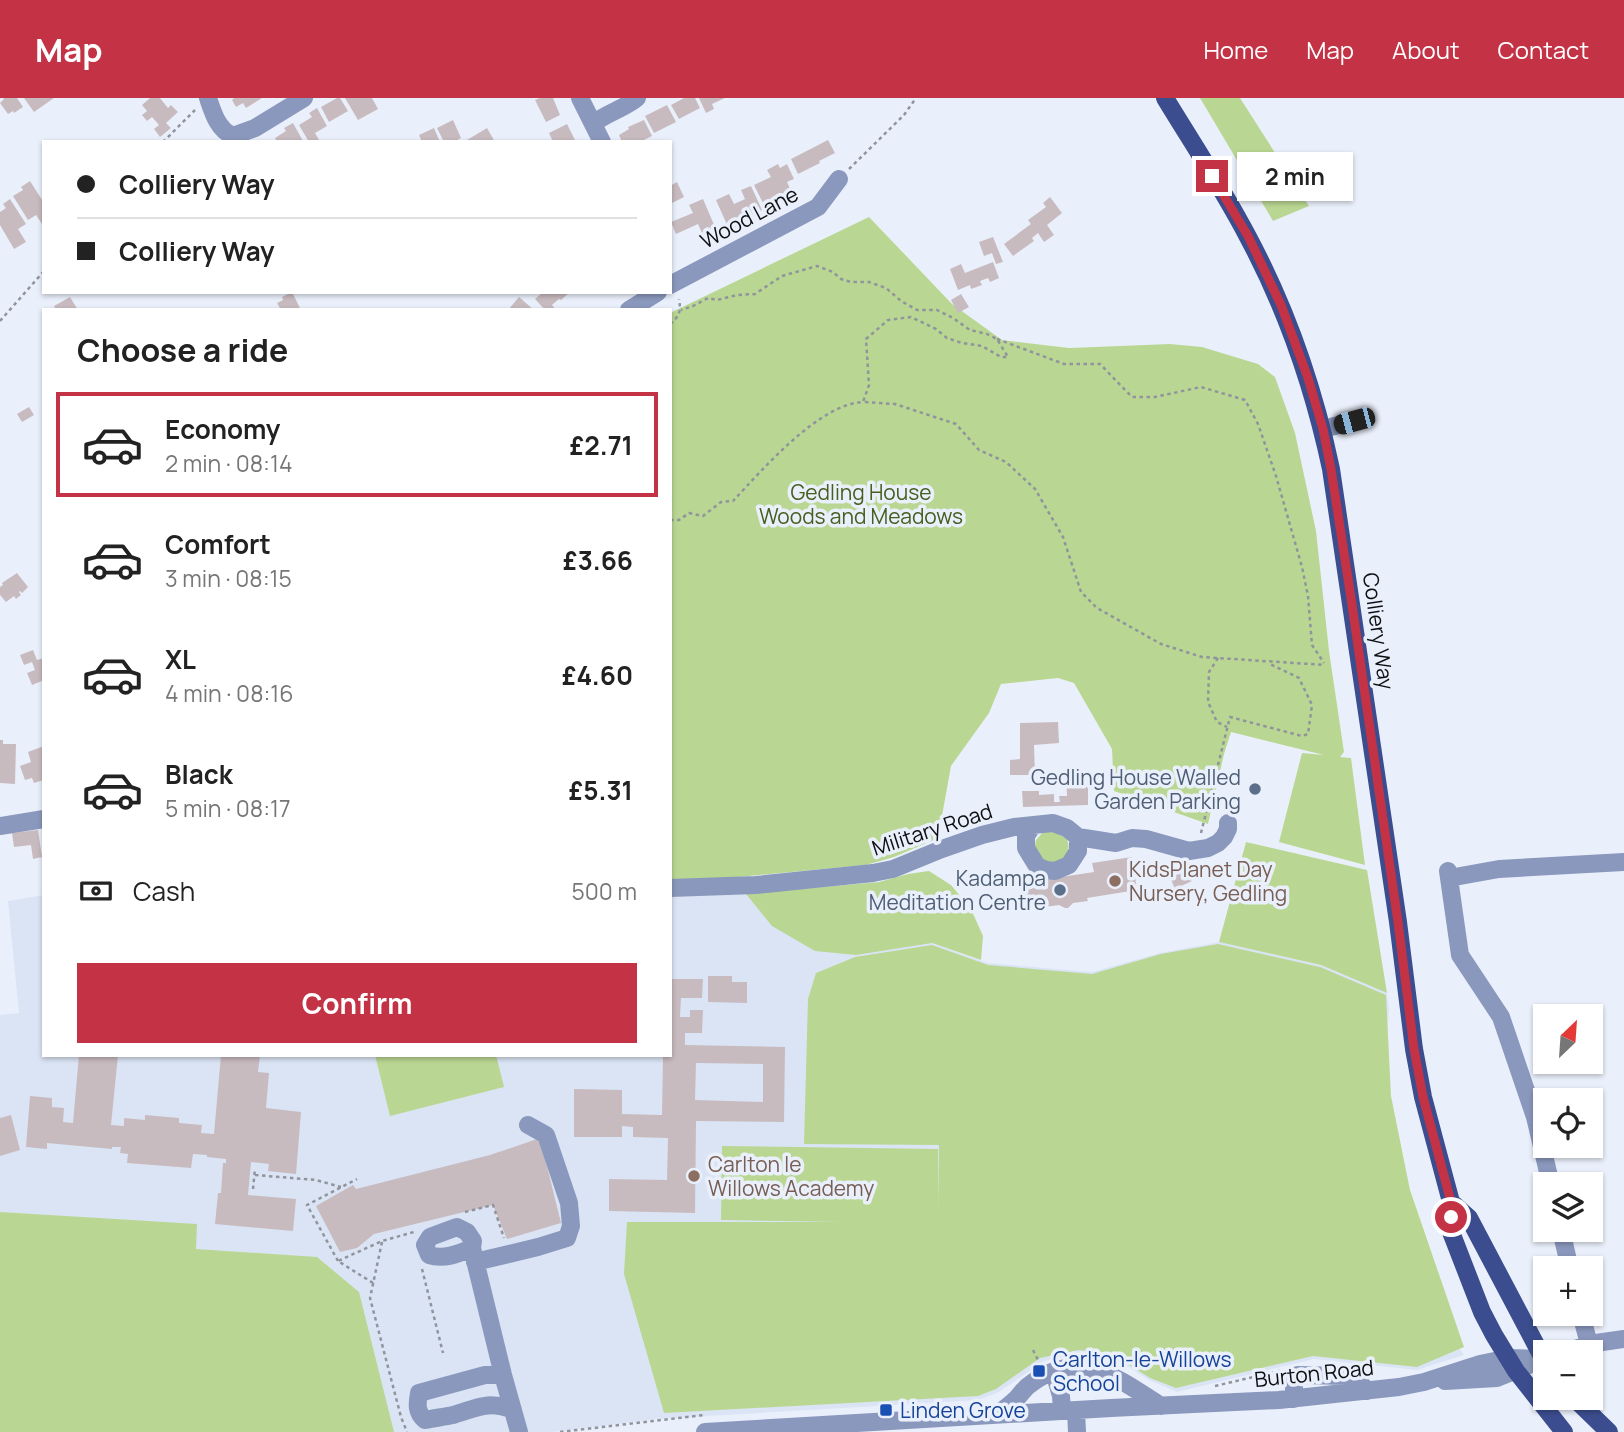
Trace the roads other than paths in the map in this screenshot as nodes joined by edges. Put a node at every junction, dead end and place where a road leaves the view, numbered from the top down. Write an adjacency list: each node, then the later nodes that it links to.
1 (304, 98): 7 (street)
2 (580, 98): 6 (street)
3 (637, 98): 6 (street)
4 (1165, 98): 14 (main road, Colliery Way)
5 (203, 102): 7 (street)
6 (593, 124): 8 (street)
7 (233, 139)
8 (601, 140)
9 (839, 179): 10 (street, Wood Lane)
10 (672, 279)
11 (655, 294): 12 (street)
12 (632, 308)
13 (1354, 421): 14 (street)
14 (1323, 429): 24 (main road, Colliery Way)
15 (42, 819): 18 (street)
16 (1228, 823): 19 (street, Military Road)
17 (1033, 825): 19 (street, Military Road); 19 (street); 21 (street, Military Road)
18 (0, 826)
19 (1078, 837)
20 (1624, 862): 23 (street)
21 (672, 888)
22 (528, 1125): 32 (street)
23 (1548, 1172)
24 (1451, 1202): 26 (main road, Colliery Way); 29 (main road, Colliery Way)
25 (1624, 1339): 27 (street)
26 (1534, 1340)
27 (1603, 1342)
28 (1533, 1362): 29 (street, Burton Road)
29 (1513, 1365): 33 (street, Burton Road); 43 (main road, Colliery Way)
30 (1048, 1369): 31 (street); 36 (street); 38 (street)
31 (1105, 1372): 33 (street); 34 (street)
32 (503, 1376): 35 (street); 35 (street)
33 (1161, 1406): 34 (street, Burton Road)
34 (1111, 1408): 36 (street, Burton Road)
35 (513, 1410): 40 (street)
36 (1069, 1410): 38 (street, Burton Road); 42 (street)
37 (1586, 1410): 44 (main road)
38 (989, 1421): 39 (street, Burton Road)
39 (864, 1427): 41 (street, Burton Road)
40 (519, 1432)
41 (705, 1432)
42 (1077, 1432)
43 (1564, 1432)
44 (1609, 1432)

